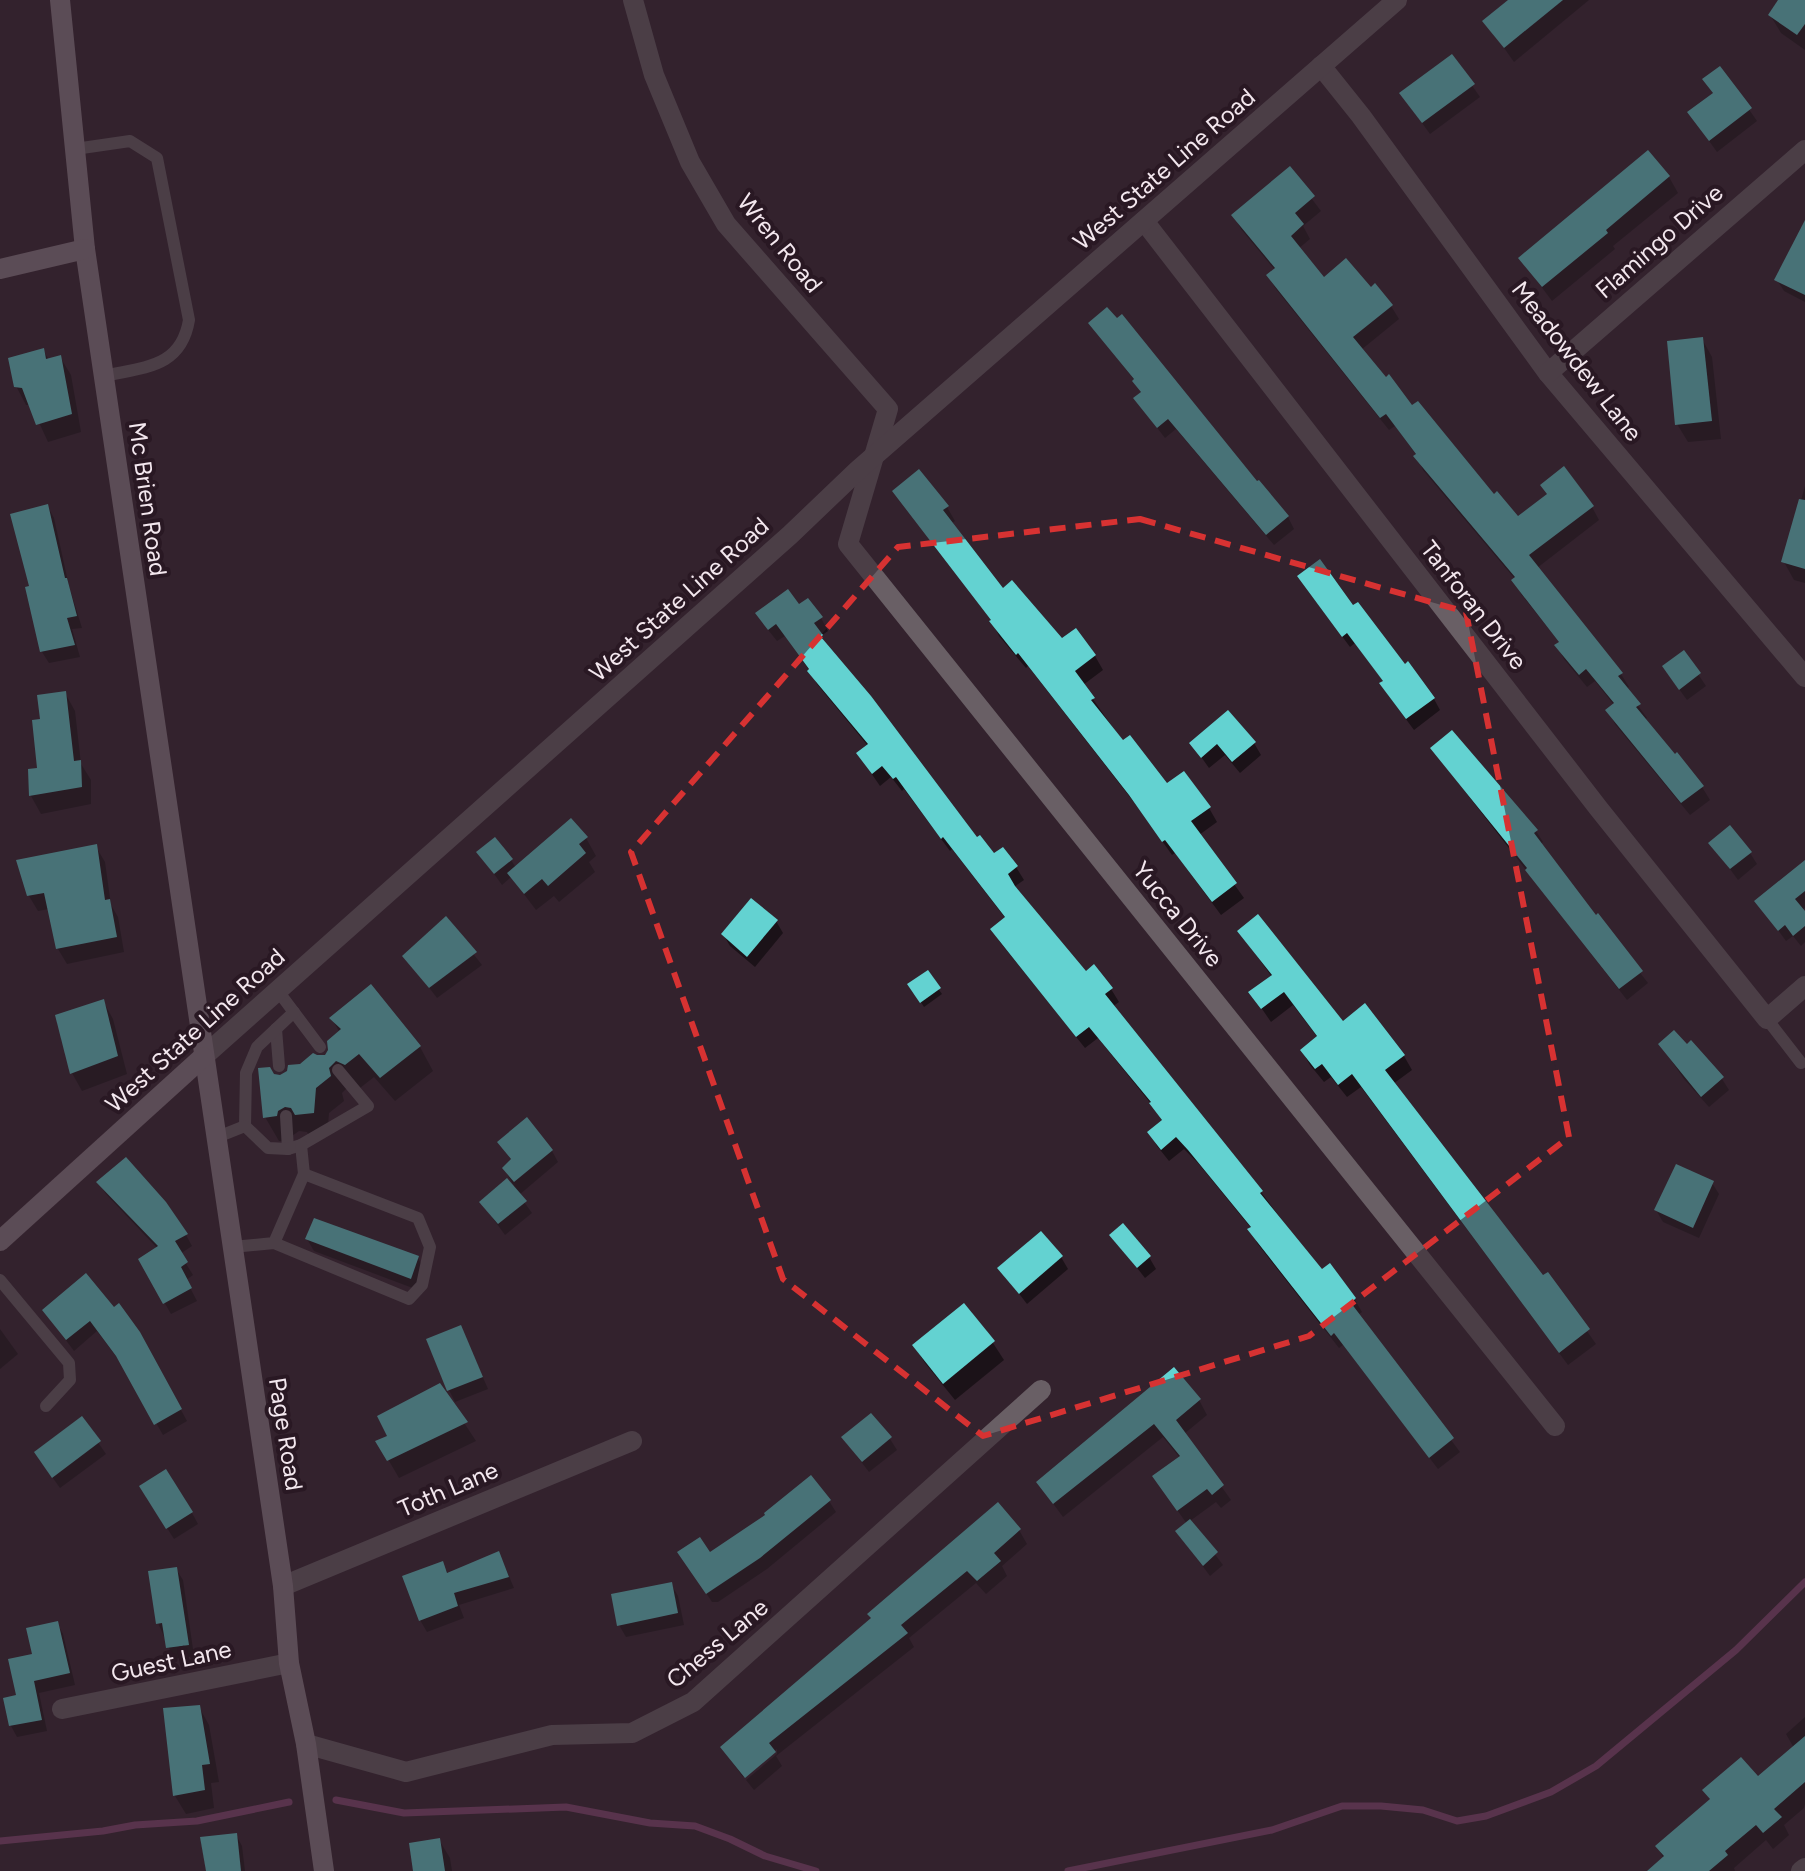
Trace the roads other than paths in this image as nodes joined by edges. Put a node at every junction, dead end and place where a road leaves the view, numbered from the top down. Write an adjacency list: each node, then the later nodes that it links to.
1 (60, 0): 5 (main road, Mc Brien Road)
2 (633, 0): 12 (street, Wren Road)
3 (1397, 0): 4 (street, West State Line Road)
4 (1321, 66): 7 (street, West State Line Road); 10 (street, Meadowdew Lane)
5 (75, 149): 8 (main road, Mc Brien Road); 11 (lane)
6 (1805, 150): 10 (street, Flamingo Drive)
7 (1144, 221): 13 (street, West State Line Road); 19 (street, Tanforan Drive)
8 (85, 249): 9 (main road); 11 (main road, Mc Brien Road)
9 (0, 269)
10 (1548, 373): 14 (street, Meadowdew Lane)
11 (104, 376): 17 (main road, Mc Brien Road)
12 (888, 409): 13 (street, Yucca Drive)
13 (875, 456): 16 (street, West State Line Road); 37 (street, Yucca Drive)
14 (1803, 668)
15 (1805, 986): 19 (street)
16 (278, 991): 18 (lane); 22 (street, West State Line Road)
17 (197, 1004): 22 (main road, Page Road)
18 (294, 1012): 20 (lane); 21 (lane)
19 (1767, 1019): 23 (lane, Tanforan Drive)
20 (276, 1029): 24 (lane); 27 (lane)
21 (320, 1047)
22 (203, 1057): 28 (main road, Page Road); 31 (main road, West State Line Road)
23 (1801, 1063)
24 (279, 1066)
25 (338, 1070): 29 (lane)
26 (286, 1116): 29 (lane)
27 (245, 1126): 28 (lane); 29 (lane)
28 (215, 1138): 33 (main road, Page Road)
29 (295, 1147): 30 (lane)
30 (304, 1174): 32 (lane); 32 (lane)
31 (0, 1241)
32 (274, 1243): 33 (lane)
33 (232, 1247): 39 (main road, Page Road)
34 (0, 1280): 36 (lane)
35 (1041, 1390): 42 (street, Chess Lane)
36 (46, 1406)
37 (1555, 1426)
38 (632, 1441): 39 (street, Toth Lane)
39 (283, 1586): 40 (main road, Page Road)
40 (289, 1663): 41 (street, Guest Lane); 42 (main road, Page Road)
41 (62, 1709)
42 (306, 1744): 43 (main road, Page Road)
43 (324, 1871)

